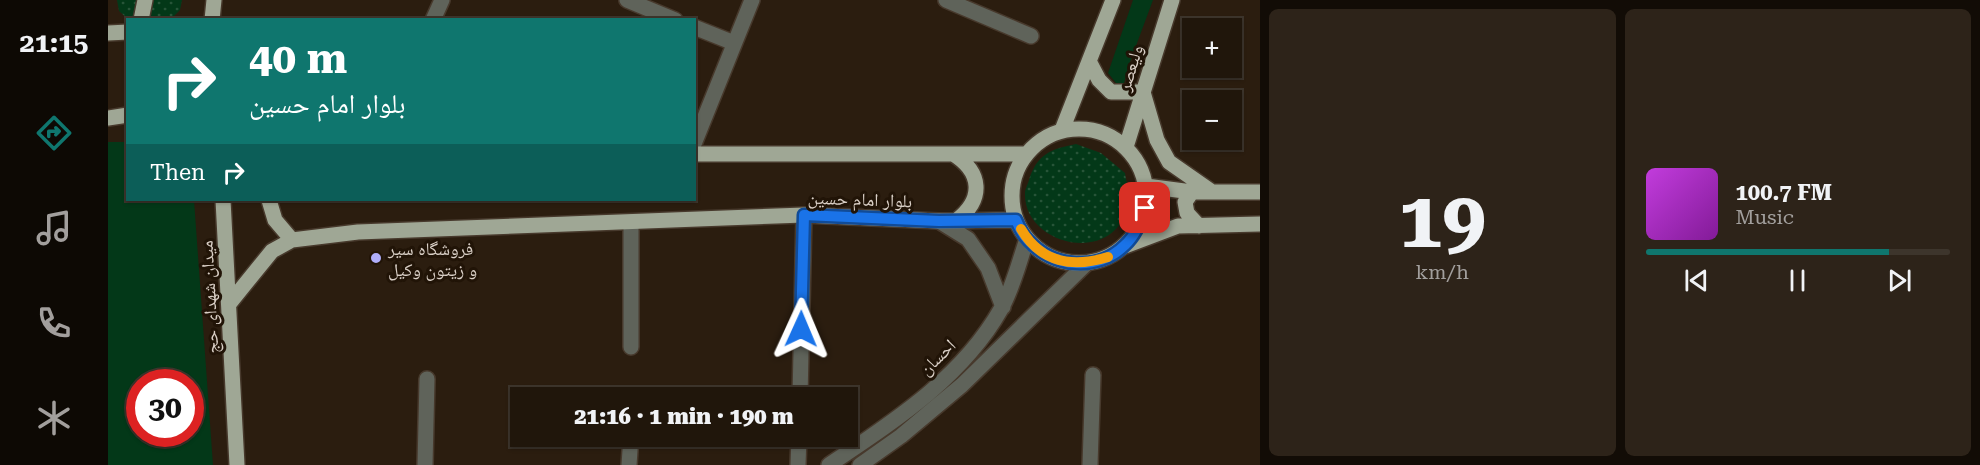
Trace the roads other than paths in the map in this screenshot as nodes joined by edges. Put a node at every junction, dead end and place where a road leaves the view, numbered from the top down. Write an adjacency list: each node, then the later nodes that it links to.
1 (145, 0): 9 (main road)
2 (214, 0): 10 (main road)
3 (442, 0): 11 (street)
4 (627, 0): 12 (street)
5 (752, 0): 17 (street)
6 (946, 0): 16 (street)
7 (1113, 0): 18 (main road)
8 (1172, 0): 19 (main road, ولیعصر)
9 (141, 18)
10 (212, 18)
11 (435, 18)
12 (670, 18)
13 (696, 28): 17 (street)
14 (126, 32): 15 (main road)
15 (108, 33)
16 (1031, 36)
17 (734, 43): 23 (street)
18 (1089, 61): 19 (main road); 22 (main road)
19 (1143, 92): 24 (main road, ولیعصر); 30 (main road)
20 (126, 115): 21 (main road)
21 (108, 118)
22 (1062, 130): 24 (main road); 27 (main road)
23 (696, 139)
24 (1126, 147): 28 (main road)
25 (696, 154): 26 (main road)
26 (953, 154): 27 (main road); 35 (main road)
27 (1026, 154): 36 (main road)
28 (1146, 186): 29 (main road); 43 (main road)
29 (1192, 192): 30 (main road); 40 (main road)
30 (1212, 192): 31 (main road)
31 (1260, 192)
32 (223, 201): 45 (main road, میدان شهدای حج)
33 (269, 201): 41 (main road)
34 (804, 215): 37 (main road, بلوار امام حسین); 38 (main road, بلوار امام حسین); 50 (street)
35 (957, 220): 36 (main road, بلوار امام حسین); 37 (main road, بلوار امام حسین)
36 (1016, 220): 42 (main road)
37 (939, 221): 46 (street)
38 (631, 222): 41 (main road, بلوار امام حسین); 47 (street)
39 (1260, 224): 40 (main road)
40 (1198, 226): 43 (main road)
41 (292, 240): 45 (main road, بلوار امام حسین)
42 (1027, 240): 44 (main road); 46 (street, احسان)
43 (1125, 246): 44 (main road)
44 (1086, 264): 58 (street, احسان)
45 (229, 304): 53 (main road, میدان شهدای حج)
46 (1003, 307): 57 (street, احسان)
47 (631, 347)
48 (1093, 375): 59 (street)
49 (427, 379): 54 (street)
50 (800, 387)
51 (631, 447): 55 (street)
52 (799, 447): 56 (street)
53 (237, 465)
54 (425, 465)
55 (629, 465)
56 (798, 465)
57 (829, 465)
58 (860, 465)
59 (1090, 465)

